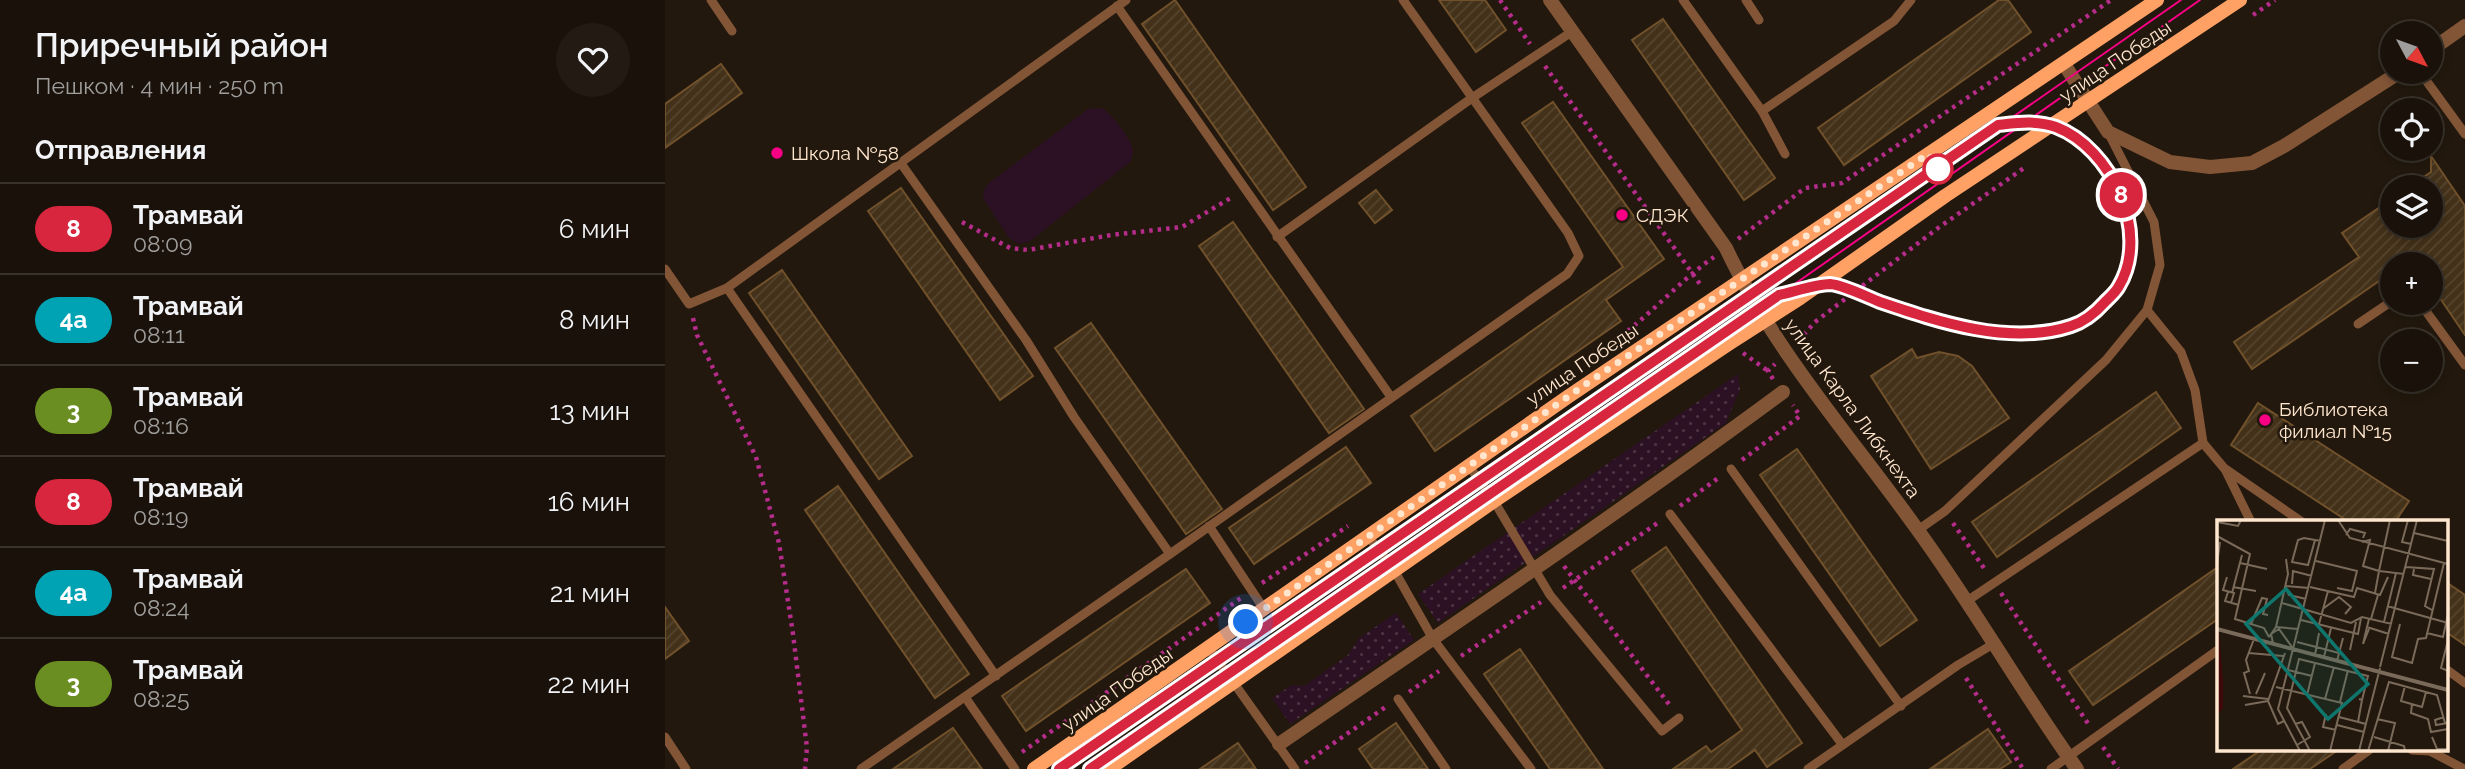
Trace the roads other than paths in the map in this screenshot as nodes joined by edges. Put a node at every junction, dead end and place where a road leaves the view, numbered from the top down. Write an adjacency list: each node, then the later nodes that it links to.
1 (711, 0): 13 (lane)
2 (1126, 0): 10 (lane)
3 (1403, 0): 19 (lane)
4 (1551, 0): 14 (street, улица Карла Либкнехта)
5 (1683, 0): 21 (lane)
6 (1746, 0): 11 (lane)
7 (1912, 0): 21 (lane)
8 (2157, 0): 16 (main road, улица Победы)
9 (2240, 0): 20 (main road, улица Победы)
10 (1117, 6): 25 (lane); 26 (lane)
11 (1759, 20)
12 (2465, 26): 15 (street)
13 (732, 31)
14 (1573, 31): 19 (lane); 28 (street, улица Карла Либкнехта)
15 (2443, 42)
16 (2064, 64): 20 (street); 28 (main road, улица Победы)
17 (2382, 84): 22 (street)
18 (2429, 84): 23 (lane)
19 (1472, 98): 26 (lane); 37 (lane)
20 (2088, 102): 22 (street); 33 (main road, улица Победы)
21 (1762, 111): 24 (lane)
22 (2108, 132): 31 (lane)
23 (2465, 134)
24 (1785, 154)
25 (900, 162): 29 (lane); 49 (lane)
26 (1277, 237): 37 (lane)
27 (665, 269): 29 (lane)
28 (1741, 281): 33 (street, улица Карла Либкнехта); 39 (main road, улица Победы)
29 (727, 288): 59 (lane)
30 (2380, 309): 34 (lane)
31 (2147, 310): 38 (lane); 47 (lane)
32 (2429, 315): 35 (lane)
33 (1767, 320): 42 (main road, улица Победы); 47 (street, улица Карла Либкнехта)
34 (2358, 324)
35 (2465, 365)
36 (1783, 391): 51 (street)
37 (1391, 397): 46 (lane)
38 (2203, 443): 40 (lane); 52 (lane)
39 (1469, 466): 42 (lane); 48 (main road, улица Победы)
40 (2224, 468): 44 (lane); 45 (lane)
41 (1731, 469): 64 (lane)
42 (1493, 501): 50 (main road, улица Победы); 51 (lane)
43 (1670, 514): 68 (lane)
44 (2250, 520)
45 (2299, 520)
46 (1209, 526): 49 (lane); 53 (lane)
47 (1918, 530): 52 (street, улица Карла Либкнехта)
48 (1368, 536): 50 (lane); 53 (main road, улица Победы)
49 (1170, 554): 59 (lane)
50 (1394, 569): 54 (lane); 60 (main road, улица Победы)
51 (1535, 570): 54 (street); 65 (lane)
52 (1967, 601): 55 (street, улица Карла Либкнехта)
53 (1264, 609): 56 (main road, улица Победы)
54 (1433, 639): 67 (street); 79 (lane)
55 (1995, 643): 64 (lane); 71 (street, улица Карла Либкнехта)
56 (1209, 648): 60 (lane); 75 (main road, улица Победы)
57 (2217, 651): 71 (lane)
58 (2448, 670): 61 (lane)
59 (996, 676): 62 (lane)
60 (1232, 683): 67 (lane); 76 (main road, улица Победы)
61 (2465, 683)
62 (965, 697): 72 (lane); 74 (lane)
63 (1398, 699): 78 (lane)
64 (1901, 706): 68 (lane)
65 (1679, 718)
66 (665, 737): 73 (lane)
67 (1279, 744): 77 (lane)
68 (1842, 744): 80 (lane)
69 (2366, 752): 83 (lane)
70 (2432, 752): 84 (lane)
71 (2068, 756): 81 (lane); 82 (street, улица Карла Либкнехта)
72 (1012, 765)
73 (686, 769)
74 (861, 769)
75 (1034, 769)
76 (1108, 769)
77 (1295, 769)
78 (1446, 769)
79 (1531, 769)
80 (1808, 769)
81 (2051, 769)
82 (2077, 769)
83 (2343, 769)
84 (2464, 769)

